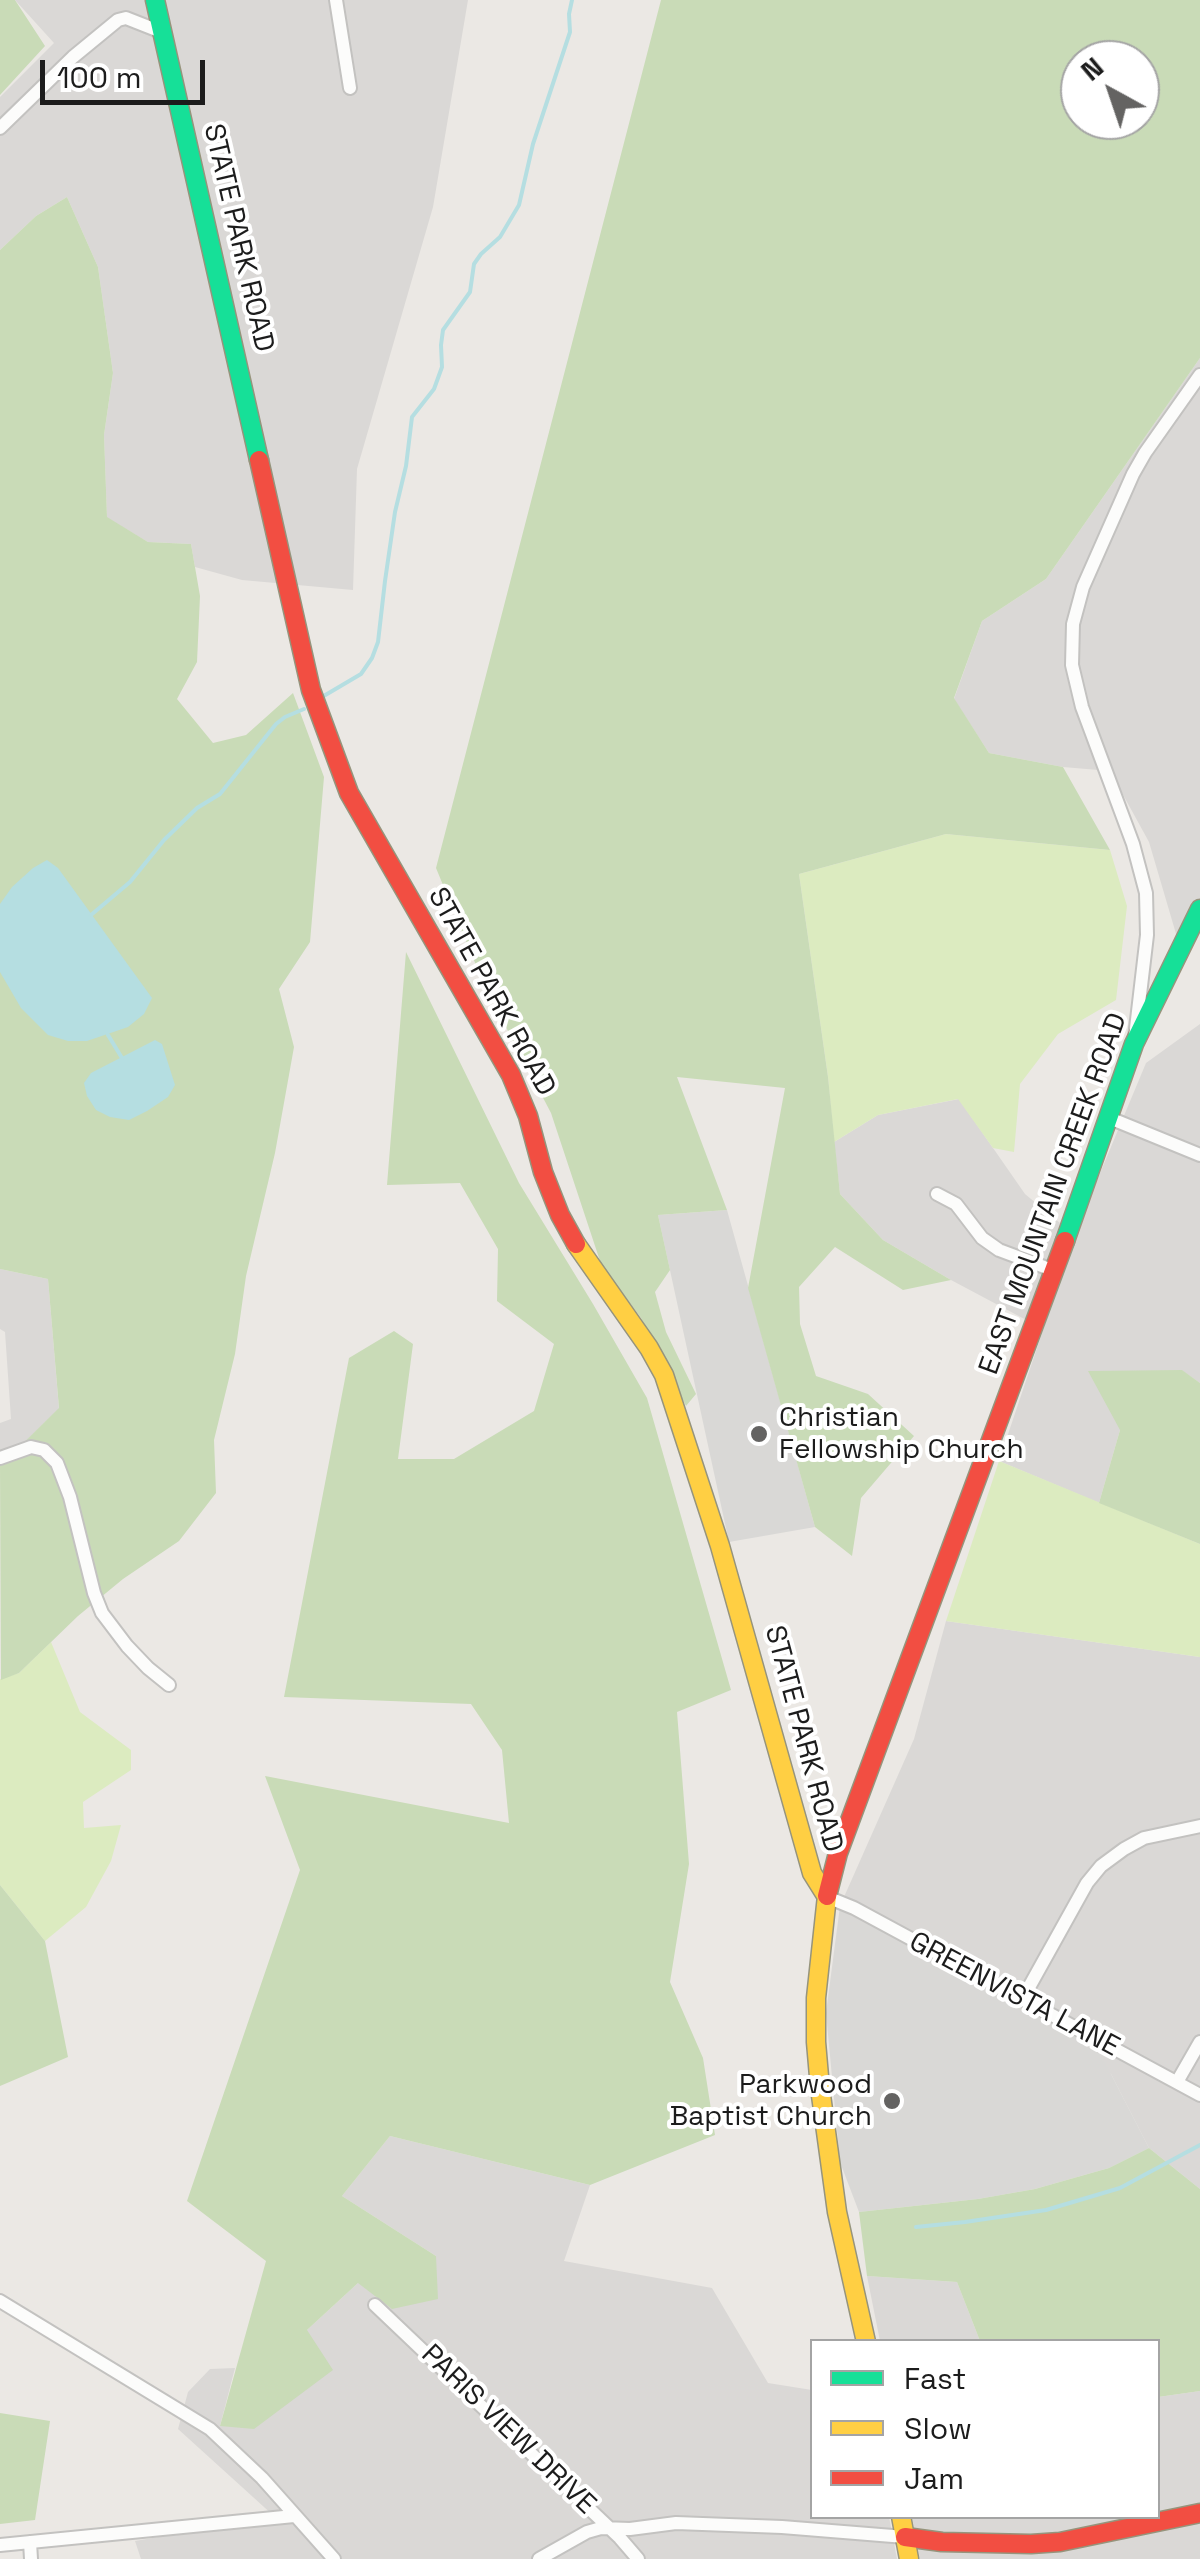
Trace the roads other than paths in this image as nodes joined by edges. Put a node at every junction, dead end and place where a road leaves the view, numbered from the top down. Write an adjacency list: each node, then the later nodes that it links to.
1 (156, 0): 3 (street, STATE PARK ROAD)
2 (336, 0): 4 (street)
3 (164, 34): 5 (street); 16 (street, STATE PARK ROAD)
4 (350, 88)
5 (0, 128)
6 (1200, 375): 8 (street)
7 (1200, 909): 8 (street, EAST MOUNTAIN CREEK ROAD)
8 (1134, 1044): 9 (street, EAST MOUNTAIN CREEK ROAD)
9 (1107, 1118): 10 (street); 12 (street, EAST MOUNTAIN CREEK ROAD)
10 (1200, 1155)
11 (936, 1194): 12 (street)
12 (1055, 1271): 16 (street, EAST MOUNTAIN CREEK ROAD)
13 (0, 1458): 14 (street)
14 (169, 1685)
15 (1200, 1826): 17 (street)
16 (828, 1897): 17 (street, GREENVISTA LANE); 23 (street)
17 (1023, 1998): 19 (street, GREENVISTA LANE)
18 (1200, 2042): 19 (street)
19 (1178, 2082): 20 (street, GREENVISTA LANE)
20 (1200, 2095)
21 (0, 2301): 25 (street)
22 (375, 2305): 27 (street, PARIS VIEW DRIVE)
23 (865, 2339)
24 (1200, 2513): 28 (street)
25 (294, 2516): 29 (street); 32 (street)
26 (902, 2519): 28 (street)
27 (609, 2528): 28 (street); 33 (street); 34 (street, PARIS VIEW DRIVE)
28 (905, 2537): 35 (street)
29 (30, 2542): 30 (street); 31 (street)
30 (0, 2545)
31 (31, 2559)
32 (334, 2559)
33 (539, 2559)
34 (638, 2559)
35 (909, 2559)

